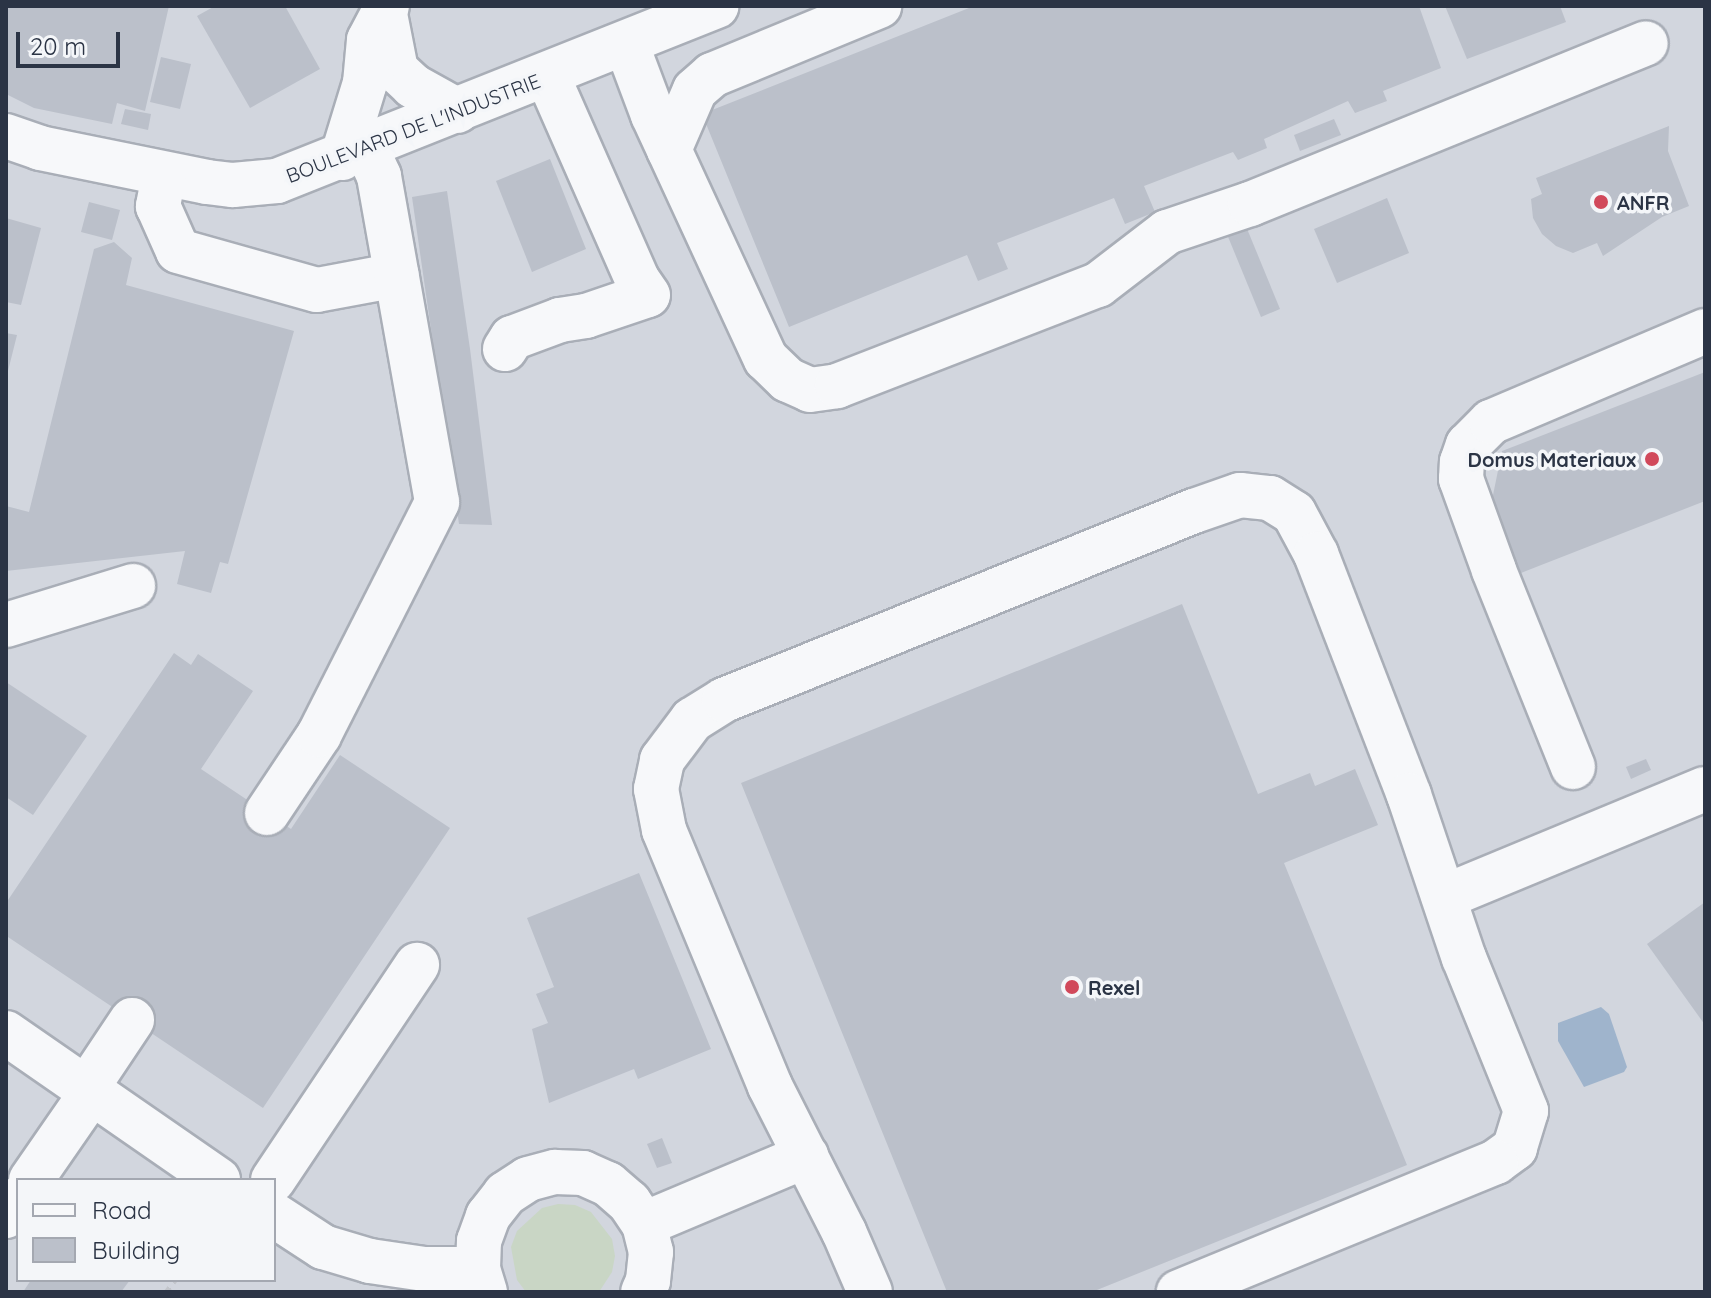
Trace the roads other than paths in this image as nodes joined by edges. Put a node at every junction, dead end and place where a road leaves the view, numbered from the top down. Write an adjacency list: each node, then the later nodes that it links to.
1 (716, 6): 4 (street, BOULEVARD DE L'INDUSTRIE)
2 (879, 6): 9 (street)
3 (386, 10): 7 (street); 10 (street)
4 (626, 43): 6 (street, BOULEVARD DE L'INDUSTRIE); 9 (street)
5 (1646, 43): 9 (street)
6 (547, 75): 7 (street, BOULEVARD DE L'INDUSTRIE); 14 (street)
7 (458, 111): 10 (street, BOULEVARD DE L'INDUSTRIE)
8 (6, 136): 11 (street, BOULEVARD DE L'INDUSTRIE)
9 (669, 150)
10 (354, 153): 11 (street, BOULEVARD DE L'INDUSTRIE); 12 (street)
11 (164, 175): 12 (street)
12 (397, 275): 19 (street)
13 (1705, 331): 17 (street)
14 (505, 349)
15 (133, 586): 16 (street)
16 (6, 625)
17 (1573, 767)
18 (1705, 789): 20 (street)
19 (267, 813)
20 (1444, 897): 25 (street); 34 (street)
21 (417, 965): 28 (street)
22 (132, 1020): 24 (street)
23 (6, 1033): 24 (street)
24 (89, 1090): 26 (street); 27 (street)
25 (796, 1160): 30 (street); 33 (street)
26 (32, 1178)
27 (215, 1178)
28 (274, 1178)
29 (276, 1216): 31 (street)
30 (644, 1224): 31 (street); 32 (street)
31 (481, 1280)
32 (643, 1292)
33 (870, 1292)
34 (1179, 1292)

